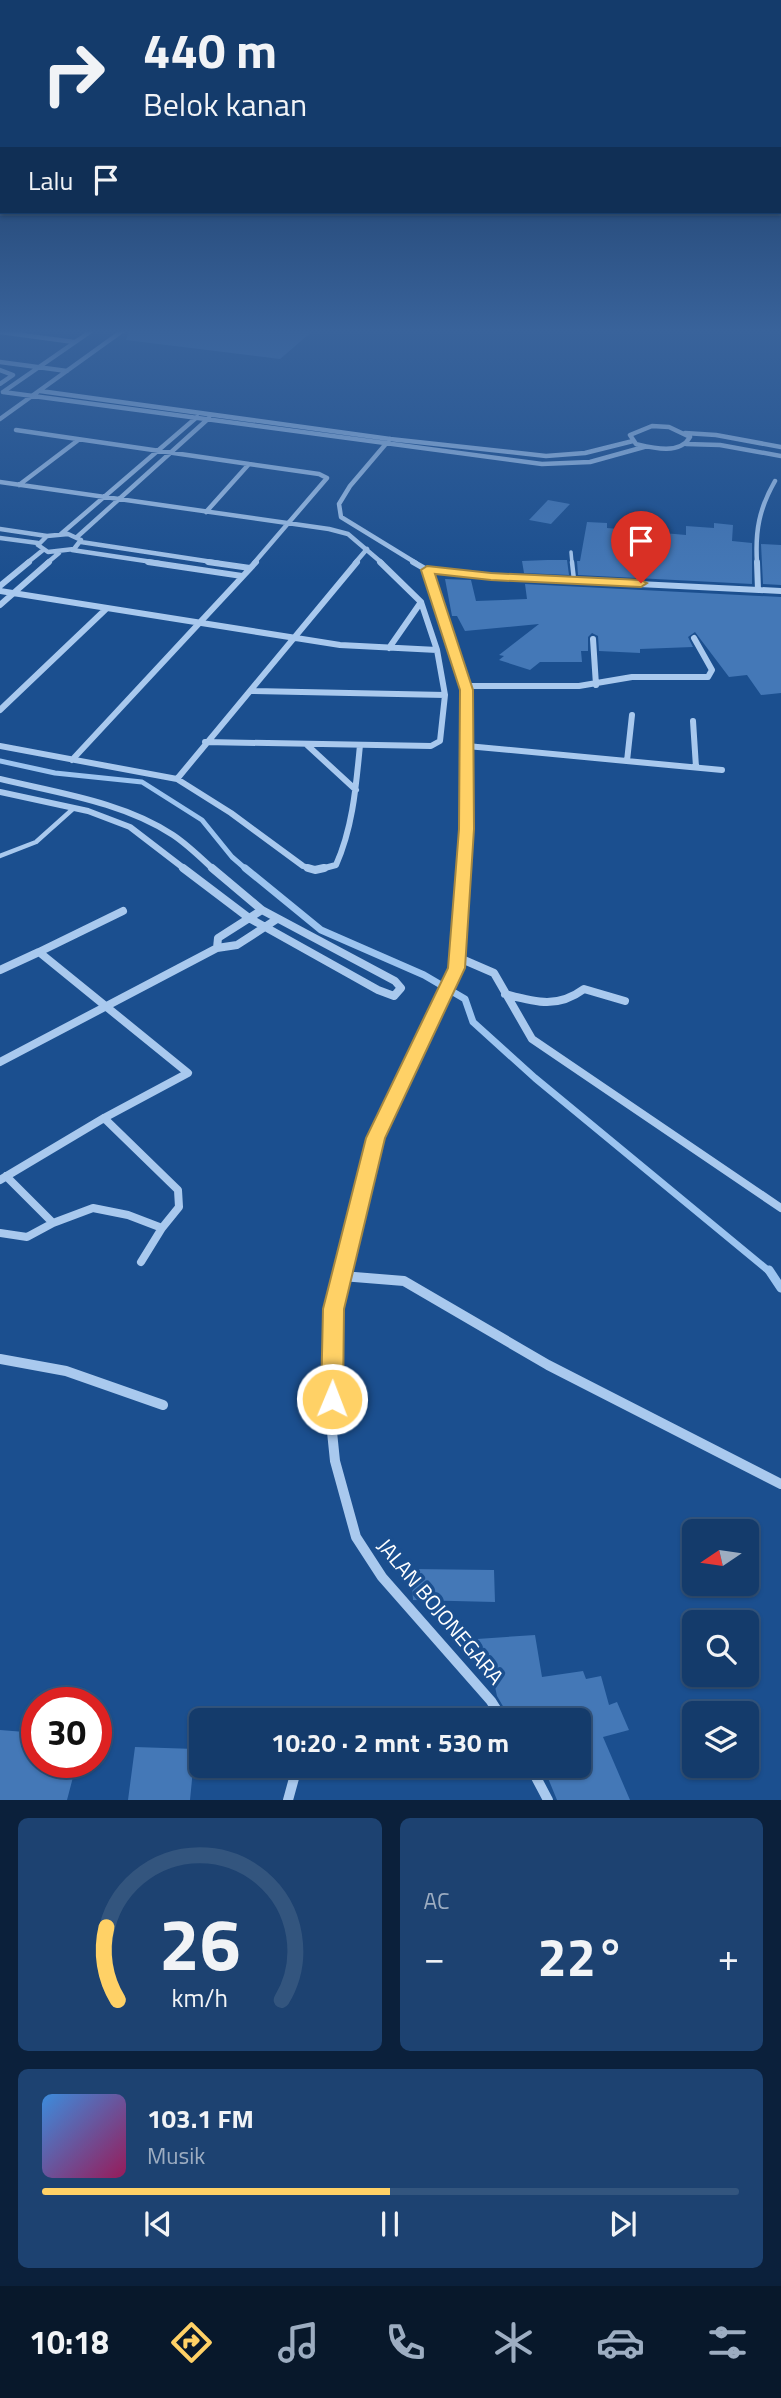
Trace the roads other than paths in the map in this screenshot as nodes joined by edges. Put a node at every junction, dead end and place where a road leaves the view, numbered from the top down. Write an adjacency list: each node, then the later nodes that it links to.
1 (166, 413): 4 (street)
2 (202, 413): 4 (street)
3 (214, 413): 5 (street); 8 (street)
4 (197, 417): 5 (street); 15 (street)
5 (209, 419): 12 (street); 16 (street)
6 (16, 430): 9 (street)
7 (685, 433): 10 (street); 11 (street); 14 (street)
8 (390, 439): 10 (street); 12 (street)
9 (77, 441): 15 (street); 21 (street)
10 (633, 441): 13 (street)
11 (686, 444): 13 (street); 17 (street)
12 (385, 446): 13 (street); 38 (street)
13 (644, 447)
14 (781, 447)
15 (156, 452): 16 (street); 22 (street)
16 (170, 454): 18 (street); 23 (street)
17 (781, 456)
18 (249, 464): 24 (street); 25 (street)
19 (775, 481): 42 (street)
20 (0, 482): 21 (street)
21 (19, 485): 22 (street)
22 (104, 498): 23 (street); 27 (street)
23 (119, 500): 24 (street); 30 (street)
24 (206, 512): 25 (street)
25 (288, 523): 32 (street); 37 (street)
26 (0, 529): 28 (street)
27 (61, 534): 28 (street); 30 (street)
28 (47, 536): 31 (street)
29 (0, 538): 31 (street)
30 (79, 539): 34 (street); 37 (street)
31 (38, 543): 33 (street)
32 (367, 548): 45 (street); 50 (street)
33 (43, 550): 35 (street); 41 (street)
34 (72, 550): 35 (street); 39 (street)
35 (60, 552): 44 (street)
36 (571, 552): 40 (lane)
37 (250, 568): 39 (street)
38 (427, 570): 40 (street); 55 (street, JALAN BOJONEGARA)
39 (242, 576): 48 (street)
40 (574, 580): 42 (street)
41 (0, 589): 44 (street)
42 (758, 590): 43 (street)
43 (781, 591)
44 (13, 593): 46 (street); 47 (street)
45 (421, 602): 52 (street); 53 (street)
46 (0, 605)
47 (106, 609): 48 (street); 58 (street)
48 (199, 624): 50 (street); 66 (street)
49 (694, 638): 54 (street)
50 (295, 639): 52 (street); 56 (street)
51 (593, 639): 54 (street)
52 (389, 648): 53 (street)
53 (437, 650): 57 (street)
54 (596, 685): 55 (street)
55 (465, 686): 65 (street, JALAN BOJONEGARA)
56 (252, 691): 57 (street); 61 (street)
57 (445, 695): 63 (street)
58 (0, 710)
59 (632, 715): 67 (street)
60 (693, 721): 68 (street)
61 (205, 743): 62 (street); 71 (street)
62 (306, 744): 63 (street); 72 (street)
63 (360, 745): 72 (street)
64 (0, 746): 66 (street)
65 (467, 746): 67 (street); 85 (street, JALAN BOJONEGARA)
66 (72, 760): 71 (street)
67 (627, 761): 68 (street)
68 (696, 767): 69 (street)
69 (722, 770)
70 (0, 779): 75 (street)
71 (177, 779): 72 (street)
72 (356, 790)
73 (0, 792): 74 (street)
74 (74, 808): 76 (street); 77 (lane)
75 (123, 810): 76 (street); 78 (street)
76 (108, 819): 80 (street)
77 (0, 856)
78 (262, 910): 80 (street); 81 (street)
79 (123, 912): 84 (street)
80 (249, 918): 82 (street); 83 (street)
81 (278, 919): 82 (street); 82 (street)
82 (264, 928): 83 (street)
83 (217, 948): 89 (street)
84 (38, 952): 86 (street); 89 (street)
85 (457, 957): 87 (street); 98 (street, JALAN BOJONEGARA)
86 (0, 971)
87 (505, 994): 88 (street); 93 (street)
88 (625, 1000)
89 (108, 1006): 90 (street); 91 (street)
90 (0, 1062)
91 (104, 1118): 92 (street); 95 (street)
92 (3, 1178): 94 (street)
93 (781, 1208)
94 (53, 1223): 95 (street); 96 (street)
95 (162, 1227): 97 (street)
96 (0, 1233)
97 (141, 1262)
98 (342, 1276): 101 (street); 102 (street, JALAN BOJONEGARA)
99 (0, 1359): 100 (street)
100 (163, 1405)
101 (781, 1484)
102 (495, 1708)
103 (294, 1778): 105 (street)
104 (537, 1778): 106 (street)
105 (288, 1800)
106 (548, 1800)

